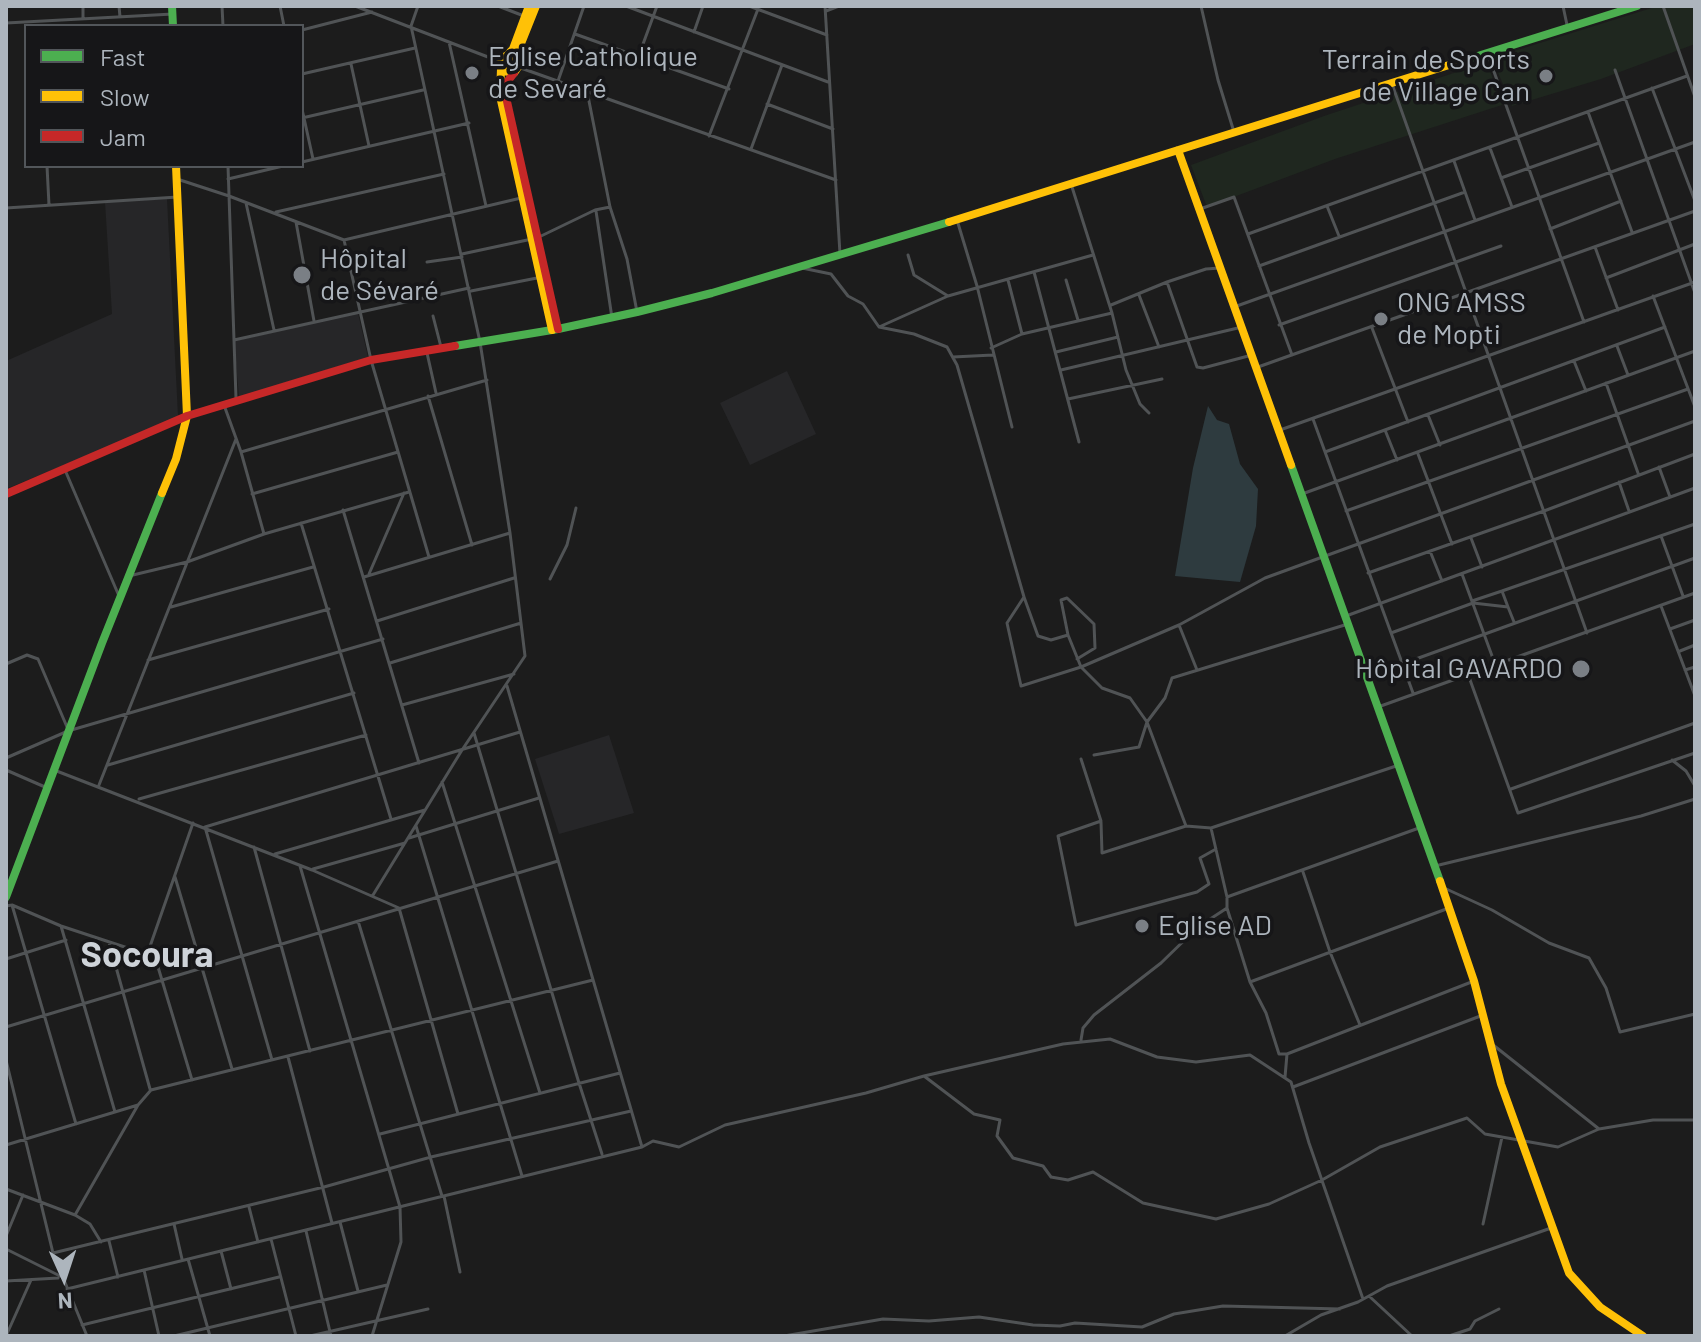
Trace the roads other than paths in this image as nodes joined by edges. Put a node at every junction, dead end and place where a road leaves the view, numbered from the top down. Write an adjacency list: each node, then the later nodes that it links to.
1 (83, 6): 25 (street)
2 (119, 6): 23 (street)
3 (355, 6): 21 (street)
4 (418, 6): 28 (street)
5 (498, 6): 24 (street)
6 (529, 6): 24 (main road)
7 (536, 6): 24 (main road)
8 (584, 6): 32 (street)
9 (626, 6): 22 (street)
10 (657, 6): 22 (street)
11 (703, 6): 31 (street)
12 (749, 6): 19 (street)
13 (839, 6): 18 (street)
14 (1201, 6): 63 (street)
15 (1563, 6): 30 (street)
16 (1637, 6): 30 (main road)
17 (1663, 6): 45 (street)
18 (825, 8): 33 (street)
19 (758, 9): 33 (street); 36 (street)
20 (172, 10): 23 (street)
21 (372, 12): 28 (street); 29 (street)
22 (653, 16): 31 (street); 37 (street)
23 (120, 17): 25 (street)
24 (528, 17): 39 (main road); 42 (main road)
25 (83, 19): 27 (street)
26 (6, 23): 27 (street)
27 (40, 24)
28 (411, 26): 34 (street); 35 (street)
29 (304, 29)
30 (1568, 29): 38 (main road)
31 (694, 32): 36 (street)
32 (575, 34): 37 (street); 46 (street)
33 (827, 35): 47 (street)
34 (449, 42): 39 (street); 60 (street)
35 (415, 48): 40 (street); 51 (street)
36 (743, 50): 41 (street); 50 (street)
37 (639, 55): 50 (street)
38 (1488, 55): 48 (main road); 65 (street)
39 (503, 62): 42 (main road); 42 (main road); 93 (main road)
40 (351, 63): 44 (street); 56 (street)
41 (782, 65): 47 (street); 55 (street)
42 (517, 67): 46 (street); 93 (main road)
43 (1615, 70): 54 (street)
44 (304, 74)
45 (1687, 76): 49 (street); 53 (street)
46 (558, 81): 52 (street)
47 (830, 83): 61 (street)
48 (1392, 84): 63 (main road); 83 (street)
49 (1652, 88): 54 (street); 70 (street)
50 (729, 89): 64 (street)
51 (423, 90): 56 (street); 62 (street)
52 (587, 91): 64 (street); 102 (street)
53 (1695, 97)
54 (1625, 98): 57 (street); 73 (street)
55 (767, 104): 61 (street); 71 (street)
56 (360, 105): 58 (street); 68 (street)
57 (1588, 112): 65 (street); 67 (street)
58 (304, 118)
59 (304, 122): 74 (street)
60 (469, 123): 62 (street); 100 (street)
61 (833, 129): 88 (street)
62 (432, 131): 68 (street); 84 (street)
63 (1234, 132): 72 (main road)
64 (709, 136): 71 (street)
65 (1518, 137): 69 (street); 81 (street)
66 (1695, 142): 70 (street)
67 (1599, 143): 81 (street); 82 (street)
68 (369, 146): 74 (street)
69 (1490, 148): 76 (street); 85 (street)
70 (1675, 148): 73 (street); 96 (street)
71 (751, 149): 88 (street)
72 (1178, 150): 89 (main road); 105 (main road)
73 (1646, 157): 82 (street); 112 (street)
74 (313, 159): 75 (street)
75 (304, 161)
76 (1454, 161): 83 (street); 90 (street)
77 (47, 168): 99 (street)
78 (176, 168): 86 (main road)
79 (228, 168): 87 (street)
80 (275, 168): 87 (street)
81 (1529, 168): 85 (street); 94 (street)
82 (1609, 171): 94 (street); 95 (street)
83 (1423, 172): 98 (street); 101 (street)
84 (444, 174): 108 (street); 109 (street)
85 (1501, 178): 103 (street)
86 (177, 179): 91 (street); 92 (main road)
87 (228, 179): 91 (street)
88 (836, 180): 128 (street)
89 (1071, 185): 110 (main road); 126 (street)
90 (1465, 192): 98 (street); 111 (street)
91 (229, 196): 97 (street); 171 (street)
92 (178, 197): 99 (street); 211 (main road)
93 (526, 197): 100 (street); 119 (main road)
94 (1539, 197): 103 (street); 114 (street)
95 (1621, 201): 114 (street); 116 (street)
96 (1695, 201)
97 (246, 203): 108 (street); 167 (street)
98 (1434, 203): 115 (street); 118 (street)
99 (49, 205): 104 (street)
100 (486, 206): 109 (street)
101 (1327, 206): 117 (street); 118 (street)
102 (610, 207): 106 (street); 154 (street)
103 (1512, 207): 111 (street)
104 (6, 208)
105 (1199, 209): 117 (street); 134 (main road)
106 (595, 210): 119 (street); 157 (street)
107 (1695, 211): 112 (street)
108 (274, 213): 113 (street)
109 (452, 213): 120 (street); 127 (street)
110 (957, 220): 128 (main road); 142 (street)
111 (1475, 220): 115 (street)
112 (1669, 220): 116 (street); 124 (street)
113 (296, 222): 120 (street); 159 (street)
114 (1550, 229): 129 (street)
115 (1444, 232): 131 (street); 147 (street)
116 (1633, 233): 123 (street)
117 (1248, 234): 132 (street)
118 (1339, 237): 132 (street)
119 (535, 238): 127 (street); 136 (main road)
120 (344, 240): 153 (street)
121 (1695, 244): 124 (street)
122 (1501, 246): 131 (street)
123 (1595, 247): 129 (street); 138 (street)
124 (1678, 251): 138 (street); 141 (street)
125 (908, 255): 148 (street)
126 (1093, 255): 135 (street); 150 (street)
127 (462, 256): 130 (street); 143 (street)
128 (841, 256): 133 (main road)
129 (1560, 259): 145 (street); 160 (street)
130 (427, 262)
131 (1455, 262): 145 (street); 161 (street)
132 (1259, 266): 147 (street)
133 (800, 267): 154 (main road); 162 (street)
134 (1220, 268): 140 (street); 151 (main road)
135 (1034, 271): 137 (street); 166 (street)
136 (543, 277): 143 (street); 168 (main road)
137 (1007, 278): 142 (street); 169 (street)
138 (1606, 278): 152 (street)
139 (1066, 280): 158 (street)
140 (1167, 282): 144 (street); 172 (street)
141 (1693, 283): 146 (street); 149 (street)
142 (977, 286): 148 (street); 177 (street)
143 (470, 290): 153 (street); 173 (street)
144 (1139, 293): 150 (street); 176 (street)
145 (1466, 293): 164 (street); 185 (street)
146 (1695, 293)
147 (1269, 294): 151 (street); 161 (street)
148 (948, 296): 162 (street)
149 (1653, 296): 152 (street); 165 (street)
150 (1110, 306): 155 (street)
151 (1234, 307): 163 (main road)
152 (1618, 310): 160 (street)
153 (361, 312): 159 (street); 188 (street)
154 (637, 312): 157 (main road)
155 (1112, 313): 158 (street); 170 (street)
156 (433, 316): 175 (street)
157 (612, 318): 168 (main road)
158 (1078, 320): 166 (street)
159 (314, 322): 167 (street)
160 (1584, 322): 185 (street)
161 (1279, 325): 183 (street)
162 (879, 327): 186 (street)
163 (1242, 327): 172 (street); 182 (main road)
164 (1372, 327): 183 (street); 198 (street)
165 (1665, 327): 174 (street); 187 (street)
166 (1050, 328): 169 (street); 180 (street)
167 (274, 330): 171 (street)
168 (555, 330): 173 (main road)
169 (1022, 334): 177 (street)
170 (1118, 337): 180 (street); 184 (street)
171 (234, 340): 204 (street)
172 (1187, 341): 176 (street); 182 (street)
173 (480, 342): 175 (main road); 194 (street)
174 (1617, 346): 189 (street); 192 (street)
175 (441, 347): 178 (main road)
176 (1159, 347): 184 (street)
177 (991, 348): 181 (street)
178 (427, 349): 188 (main road); 201 (street)
179 (1695, 351): 187 (street)
180 (1056, 352): 191 (street)
181 (993, 355): 186 (street); 216 (street)
182 (1252, 355): 190 (main road)
183 (1292, 355): 190 (street)
184 (1123, 356): 191 (street); 196 (street)
185 (1489, 356): 197 (street); 198 (street)
186 (953, 357): 277 (street)
187 (1677, 357): 192 (street); 199 (street)
188 (371, 360): 204 (main road); 207 (street)
189 (1574, 361): 197 (street); 200 (street)
190 (1257, 368): 218 (main road)
191 (1061, 370): 203 (street)
192 (1628, 375): 195 (street)
193 (1162, 379): 196 (street)
194 (487, 380): 201 (street); 251 (street)
195 (1606, 383): 200 (street); 209 (street)
196 (1133, 385): 203 (street); 208 (street)
197 (1500, 388): 210 (street); 213 (street)
198 (1396, 389): 212 (street); 215 (street)
199 (1688, 389): 206 (street); 209 (street)
200 (1586, 392): 213 (street)
201 (436, 395): 202 (street)
202 (428, 396): 207 (street); 258 (street)
203 (1068, 399): 220 (street)
204 (236, 401): 205 (main road)
205 (224, 405): 211 (main road); 219 (street)
206 (1695, 407)
207 (385, 409): 224 (street); 225 (street)
208 (1149, 413)
209 (1615, 414): 221 (street); 223 (street)
210 (1428, 415): 215 (street); 222 (street)
211 (187, 416): 231 (main road); 270 (main road)
212 (1313, 419): 218 (street); 226 (street)
213 (1511, 419): 222 (street); 223 (street)
214 (1695, 421): 221 (street)
215 (1408, 422): 217 (street)
216 (1012, 427)
217 (1385, 430): 226 (street); 229 (street)
218 (1280, 431): 241 (main road)
219 (236, 439): 224 (street); 263 (street)
220 (1079, 442)
221 (1626, 444): 232 (street); 233 (street)
222 (1440, 445): 227 (street)
223 (1521, 448): 233 (street); 235 (street)
224 (241, 452): 240 (street)
225 (398, 452): 238 (street); 240 (street)
226 (1325, 452): 234 (street)
227 (1417, 453): 229 (street); 235 (street)
228 (1695, 454): 230 (street)
229 (1397, 460): 234 (street)
230 (1659, 467): 232 (street); 242 (street)
231 (65, 470): 239 (main road); 279 (street)
232 (1638, 475): 236 (street)
233 (1533, 480): 246 (street); 248 (street)
234 (1336, 482): 241 (street); 245 (street)
235 (1428, 482): 245 (street); 248 (street)
236 (1619, 482): 246 (street); 247 (street)
237 (1695, 488): 242 (street)
238 (407, 492): 244 (street); 261 (street); 271 (street)
239 (6, 494)
240 (252, 494): 252 (street)
241 (1302, 494): 260 (main road)
242 (1670, 497): 247 (street)
243 (576, 508): 273 (street)
244 (343, 510): 249 (street); 271 (street)
245 (1346, 511): 256 (street)
246 (1544, 511): 254 (street); 255 (street)
247 (1629, 511): 255 (street)
248 (1440, 513): 256 (street); 257 (street)
249 (301, 523): 252 (street); 265 (street)
250 (1695, 524): 253 (street)
251 (510, 533): 258 (street); 272 (street)
252 (264, 534): 263 (street)
253 (1661, 536): 264 (street); 267 (street)
254 (1471, 538): 257 (street); 266 (street)
255 (1555, 541): 266 (street); 267 (street)
256 (1357, 543): 260 (street); 268 (street)
257 (1452, 544): 259 (street)
258 (472, 545): 261 (street)
259 (1430, 551): 268 (street); 274 (street)
260 (1325, 555): 287 (main road); 292 (street)
261 (429, 557): 271 (street)
262 (1695, 558): 264 (street)
263 (187, 562): 270 (street); 284 (street)
264 (1672, 566): 278 (street); 280 (street)
265 (313, 567): 284 (street); 286 (street)
266 (1482, 567): 269 (street)
267 (1565, 571): 275 (street); 280 (street)
268 (1368, 573): 282 (street)
269 (1462, 574): 274 (street); 281 (street)
270 (129, 576): 279 (main road)
271 (366, 576): 289 (street)
272 (514, 578): 289 (street); 290 (street)
273 (550, 579)
274 (1442, 581): 282 (street)
275 (1502, 591): 281 (street); 285 (street)
276 (1695, 593): 278 (street)
277 (1024, 597): 297 (street); 308 (street)
278 (1684, 598): 283 (street)
279 (120, 599): 323 (main road)
280 (1576, 601): 291 (street); 295 (street)
281 (1473, 602): 285 (street); 294 (street); 296 (street)
282 (1380, 604): 287 (street); 294 (street)
283 (1661, 606): 293 (street); 295 (street)
284 (169, 607): 303 (street)
285 (1508, 607): 291 (street)
286 (329, 609): 300 (street); 303 (street)
287 (1348, 620): 310 (street); 319 (main road)
288 (1695, 620): 293 (street)
289 (377, 621): 298 (street)
290 (521, 623): 304 (street); 312 (street)
291 (1514, 623): 296 (street)
292 (1179, 625): 308 (street); 310 (street)
293 (1670, 629): 301 (street)
294 (1391, 633): 306 (street)
295 (1587, 633): 307 (street)
296 (1484, 634): 306 (street); 307 (street)
297 (1068, 635): 302 (street); 302 (street)
298 (383, 639): 300 (street); 304 (street)
299 (1695, 645): 301 (street)
300 (341, 651): 315 (street); 320 (street)
301 (1678, 651): 311 (street)
302 (1077, 659): 308 (street)
303 (148, 660): 320 (street)
304 (390, 663): 318 (street)
305 (6, 664): 323 (street)
306 (1402, 664): 316 (street)
307 (1496, 665): 313 (street)
308 (1081, 667): 321 (street)
309 (1695, 667): 311 (street)
310 (1197, 670): 321 (street)
311 (1685, 670): 317 (street)
312 (514, 674): 314 (street); 318 (street)
313 (1468, 675): 316 (street); 344 (street)
314 (507, 685): 324 (street); 325 (street)
315 (354, 693): 326 (street); 335 (street)
316 (1413, 695): 319 (street)
317 (1695, 696)
318 (402, 705): 334 (street)
319 (1378, 707): 336 (main road)
320 (126, 714): 323 (street); 335 (street)
321 (1147, 722): 330 (street); 355 (street)
322 (1695, 723): 344 (street)
323 (68, 731): 331 (street); 338 (main road)
324 (520, 732): 327 (street); 345 (street)
325 (474, 733): 327 (street); 328 (street)
326 (366, 735): 339 (street); 347 (street)
327 (478, 745): 328 (street); 349 (street)
328 (462, 750): 334 (street); 340 (street)
329 (1695, 753): 333 (street)
330 (1094, 755)
331 (6, 758)
332 (1081, 759): 351 (street)
333 (1672, 760): 342 (street); 344 (street)
334 (419, 763): 339 (street)
335 (108, 765): 341 (street)
336 (1399, 765): 357 (main road); 358 (street)
337 (6, 770): 343 (street)
338 (54, 770): 341 (street); 343 (main road)
339 (378, 776): 350 (street); 356 (street)
340 (442, 782): 348 (street); 353 (street)
341 (99, 786): 347 (street)
342 (1695, 786)
343 (49, 788): 377 (main road)
344 (1510, 790)
345 (539, 798): 349 (street); 365 (street)
346 (1695, 799): 367 (street)
347 (137, 800): 352 (street)
348 (425, 810): 350 (street); 354 (street)
349 (499, 811): 353 (street); 370 (street)
350 (391, 819): 364 (street)
351 (1101, 821): 355 (street); 363 (street)
352 (193, 823): 356 (street); 371 (street)
353 (458, 823): 359 (street); 372 (street)
354 (416, 826): 359 (street); 360 (street)
355 (1186, 826): 358 (street)
356 (205, 827): 362 (street); 391 (street)
357 (1421, 827): 367 (main road); 369 (street)
358 (1211, 828): 363 (street)
359 (418, 836): 360 (street); 375 (street)
360 (409, 838): 361 (street)
361 (405, 843): 368 (street); 374 (street)
362 (254, 847): 364 (street); 387 (street)
363 (1216, 849): 376 (street)
364 (273, 854): 366 (street)
365 (558, 861): 370 (street); 395 (street)
366 (300, 866): 368 (street); 384 (street)
367 (1435, 866): 373 (main road)
368 (312, 870): 374 (street)
369 (1303, 871): 376 (street); 388 (street)
370 (516, 874): 372 (street); 398 (street)
371 (175, 877): 390 (street); 393 (street)
372 (477, 886): 375 (street); 400 (street)
373 (1442, 887): 381 (main road); 403 (street)
374 (373, 895): 379 (street)
375 (437, 897): 379 (street); 402 (street)
376 (1227, 897): 380 (street)
377 (9, 901): 378 (street); 383 (street); 389 (street)
378 (6, 906)
379 (399, 908): 382 (street); 406 (street)
380 (1227, 908): 397 (street); 411 (street)
381 (1449, 908): 388 (street); 396 (main road)
382 (358, 921): 384 (street); 409 (street)
383 (61, 926): 385 (street); 386 (street)
384 (320, 933): 387 (street); 410 (street)
385 (66, 940): 389 (street); 401 (street)
386 (109, 942): 390 (street); 399 (street)
387 (282, 944): 391 (street); 413 (street)
388 (1330, 952): 397 (street); 407 (street)
389 (26, 953): 392 (street); 405 (street)
390 (147, 955): 394 (street)
391 (241, 956): 393 (street); 417 (street)
392 (6, 959)
393 (202, 967): 394 (street); 418 (street)
394 (163, 979): 399 (street); 422 (street)
395 (593, 980): 398 (street); 419 (street)
396 (1474, 981): 404 (main road); 407 (street)
397 (1250, 982): 414 (street)
398 (552, 990): 400 (street); 423 (street)
399 (123, 992): 401 (street); 425 (street)
400 (512, 1000): 402 (street); 426 (street)
401 (84, 1004): 405 (street); 430 (street)
402 (472, 1010): 406 (street); 427 (street)
403 (1695, 1014)
404 (1483, 1015): 412 (main road); 424 (street)
405 (45, 1016): 408 (street); 434 (street)
406 (431, 1021): 409 (street); 431 (street)
407 (1360, 1025): 414 (street)
408 (6, 1027)
409 (392, 1030): 410 (street); 435 (street)
410 (351, 1040): 413 (street); 437 (street)
411 (1081, 1042): 420 (street); 421 (street)
412 (1491, 1043): 436 (street); 441 (main road)
413 (310, 1051): 415 (street)
414 (1287, 1054): 421 (street)
415 (288, 1056): 417 (street); 449 (street)
416 (6, 1060): 440 (street)
417 (272, 1060): 418 (street)
418 (232, 1070): 422 (street)
419 (620, 1073): 423 (street); 429 (street)
420 (924, 1076): 443 (street); 448 (street)
421 (1285, 1078): 424 (street)
422 (192, 1080): 425 (street)
423 (579, 1083): 426 (street); 433 (street)
424 (1293, 1087): 448 (street)
425 (151, 1090): 428 (street)
426 (540, 1093): 427 (street)
427 (500, 1104): 431 (street); 439 (street)
428 (138, 1105): 430 (street); 456 (street)
429 (631, 1111): 433 (street); 443 (street)
430 (115, 1112): 434 (street)
431 (458, 1114): 435 (street)
432 (1695, 1120): 436 (street)
433 (591, 1122): 439 (street); 444 (street)
434 (76, 1124): 440 (street)
435 (420, 1124): 437 (street); 445 (street)
436 (1599, 1129): 441 (street)
437 (379, 1134): 446 (street)
438 (1502, 1137): 441 (street); 448 (street); 460 (street)
439 (511, 1139): 445 (street); 447 (street)
440 (26, 1140): 442 (street); 453 (street)
441 (1520, 1140): 461 (main road)
442 (6, 1145)
443 (642, 1147): 444 (street)
444 (603, 1156): 447 (street)
445 (431, 1157): 446 (street); 452 (street)
446 (389, 1168): 449 (street); 455 (street)
447 (522, 1176): 452 (street)
448 (1322, 1180): 485 (street)
449 (324, 1187): 454 (street); 458 (street)
450 (6, 1189): 451 (street)
451 (23, 1195): 453 (street); 463 (street)
452 (443, 1196): 455 (street); 473 (street)
453 (42, 1203): 456 (street); 470 (street)
454 (249, 1205): 459 (street); 467 (street)
455 (400, 1207): 457 (street); 479 (street)
456 (75, 1215): 466 (street)
457 (340, 1222): 458 (street); 482 (street)
458 (332, 1223): 462 (street)
459 (174, 1224): 465 (street); 471 (street)
460 (1483, 1224)
461 (1551, 1228): 483 (street); 508 (main road)
462 (306, 1230): 464 (street); 486 (street)
463 (6, 1236)
464 (271, 1239): 467 (street); 476 (street)
465 (109, 1240): 466 (street); 475 (street)
466 (101, 1242): 470 (street)
467 (258, 1242): 469 (street)
468 (6, 1249): 474 (street)
469 (221, 1251): 471 (street); 481 (street)
470 (53, 1253): 474 (street)
471 (185, 1260): 472 (street); 484 (street)
472 (144, 1270): 475 (street); 487 (street)
473 (460, 1272)
474 (62, 1277): 477 (street); 480 (street)
475 (118, 1277): 480 (street)
476 (279, 1277): 481 (street); 488 (street)
477 (31, 1280): 478 (street); 496 (street)
478 (6, 1281)
479 (387, 1285): 482 (street); 492 (street)
480 (67, 1289): 493 (street)
481 (231, 1289): 484 (street)
482 (358, 1292): 486 (street)
483 (1369, 1296): 485 (street); 506 (street)
484 (198, 1297): 487 (street); 494 (street)
485 (1363, 1299): 490 (street)
486 (323, 1301): 488 (street); 495 (street)
487 (152, 1307): 493 (street); 498 (street)
488 (289, 1309): 494 (street); 501 (street)
489 (428, 1309): 492 (street)
490 (1340, 1309): 504 (street); 505 (street)
491 (1499, 1309): 507 (street)
492 (377, 1320): 495 (street); 503 (street)
493 (82, 1325): 497 (street)
494 (207, 1328): 499 (street); 500 (street)
495 (331, 1334): 502 (street)
496 (6, 1336)
497 (87, 1336)
498 (159, 1336)
499 (174, 1336)
500 (210, 1336)
501 (296, 1336)
502 (310, 1336)
503 (372, 1336)
504 (784, 1336)
505 (1285, 1336)
506 (1412, 1336)
507 (1449, 1336)
508 (1643, 1336)

